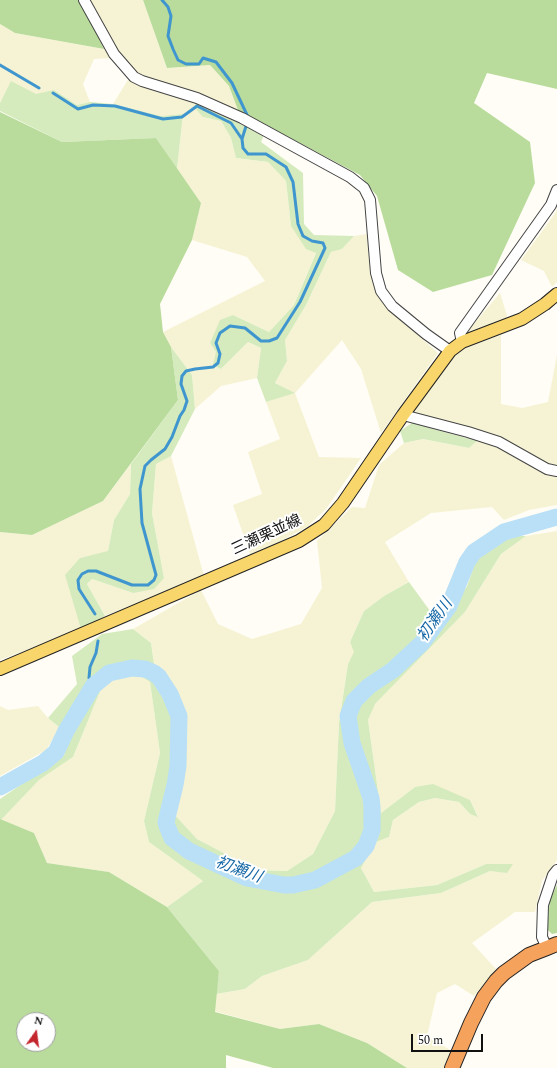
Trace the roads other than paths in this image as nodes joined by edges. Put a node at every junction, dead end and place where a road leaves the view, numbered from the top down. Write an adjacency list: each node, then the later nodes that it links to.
1 (84, 0): 5 (street)
2 (557, 190): 4 (street)
3 (557, 294): 4 (main road, 三瀬栗並線)
4 (462, 342): 5 (main road, 三瀬栗並線)
5 (450, 350): 6 (main road, 三瀬栗並線)
6 (403, 415): 7 (street); 8 (main road, 三瀬栗並線)
7 (557, 471)
8 (0, 669)
9 (557, 870): 10 (street)
10 (552, 946): 11 (highway)
11 (452, 1068)

